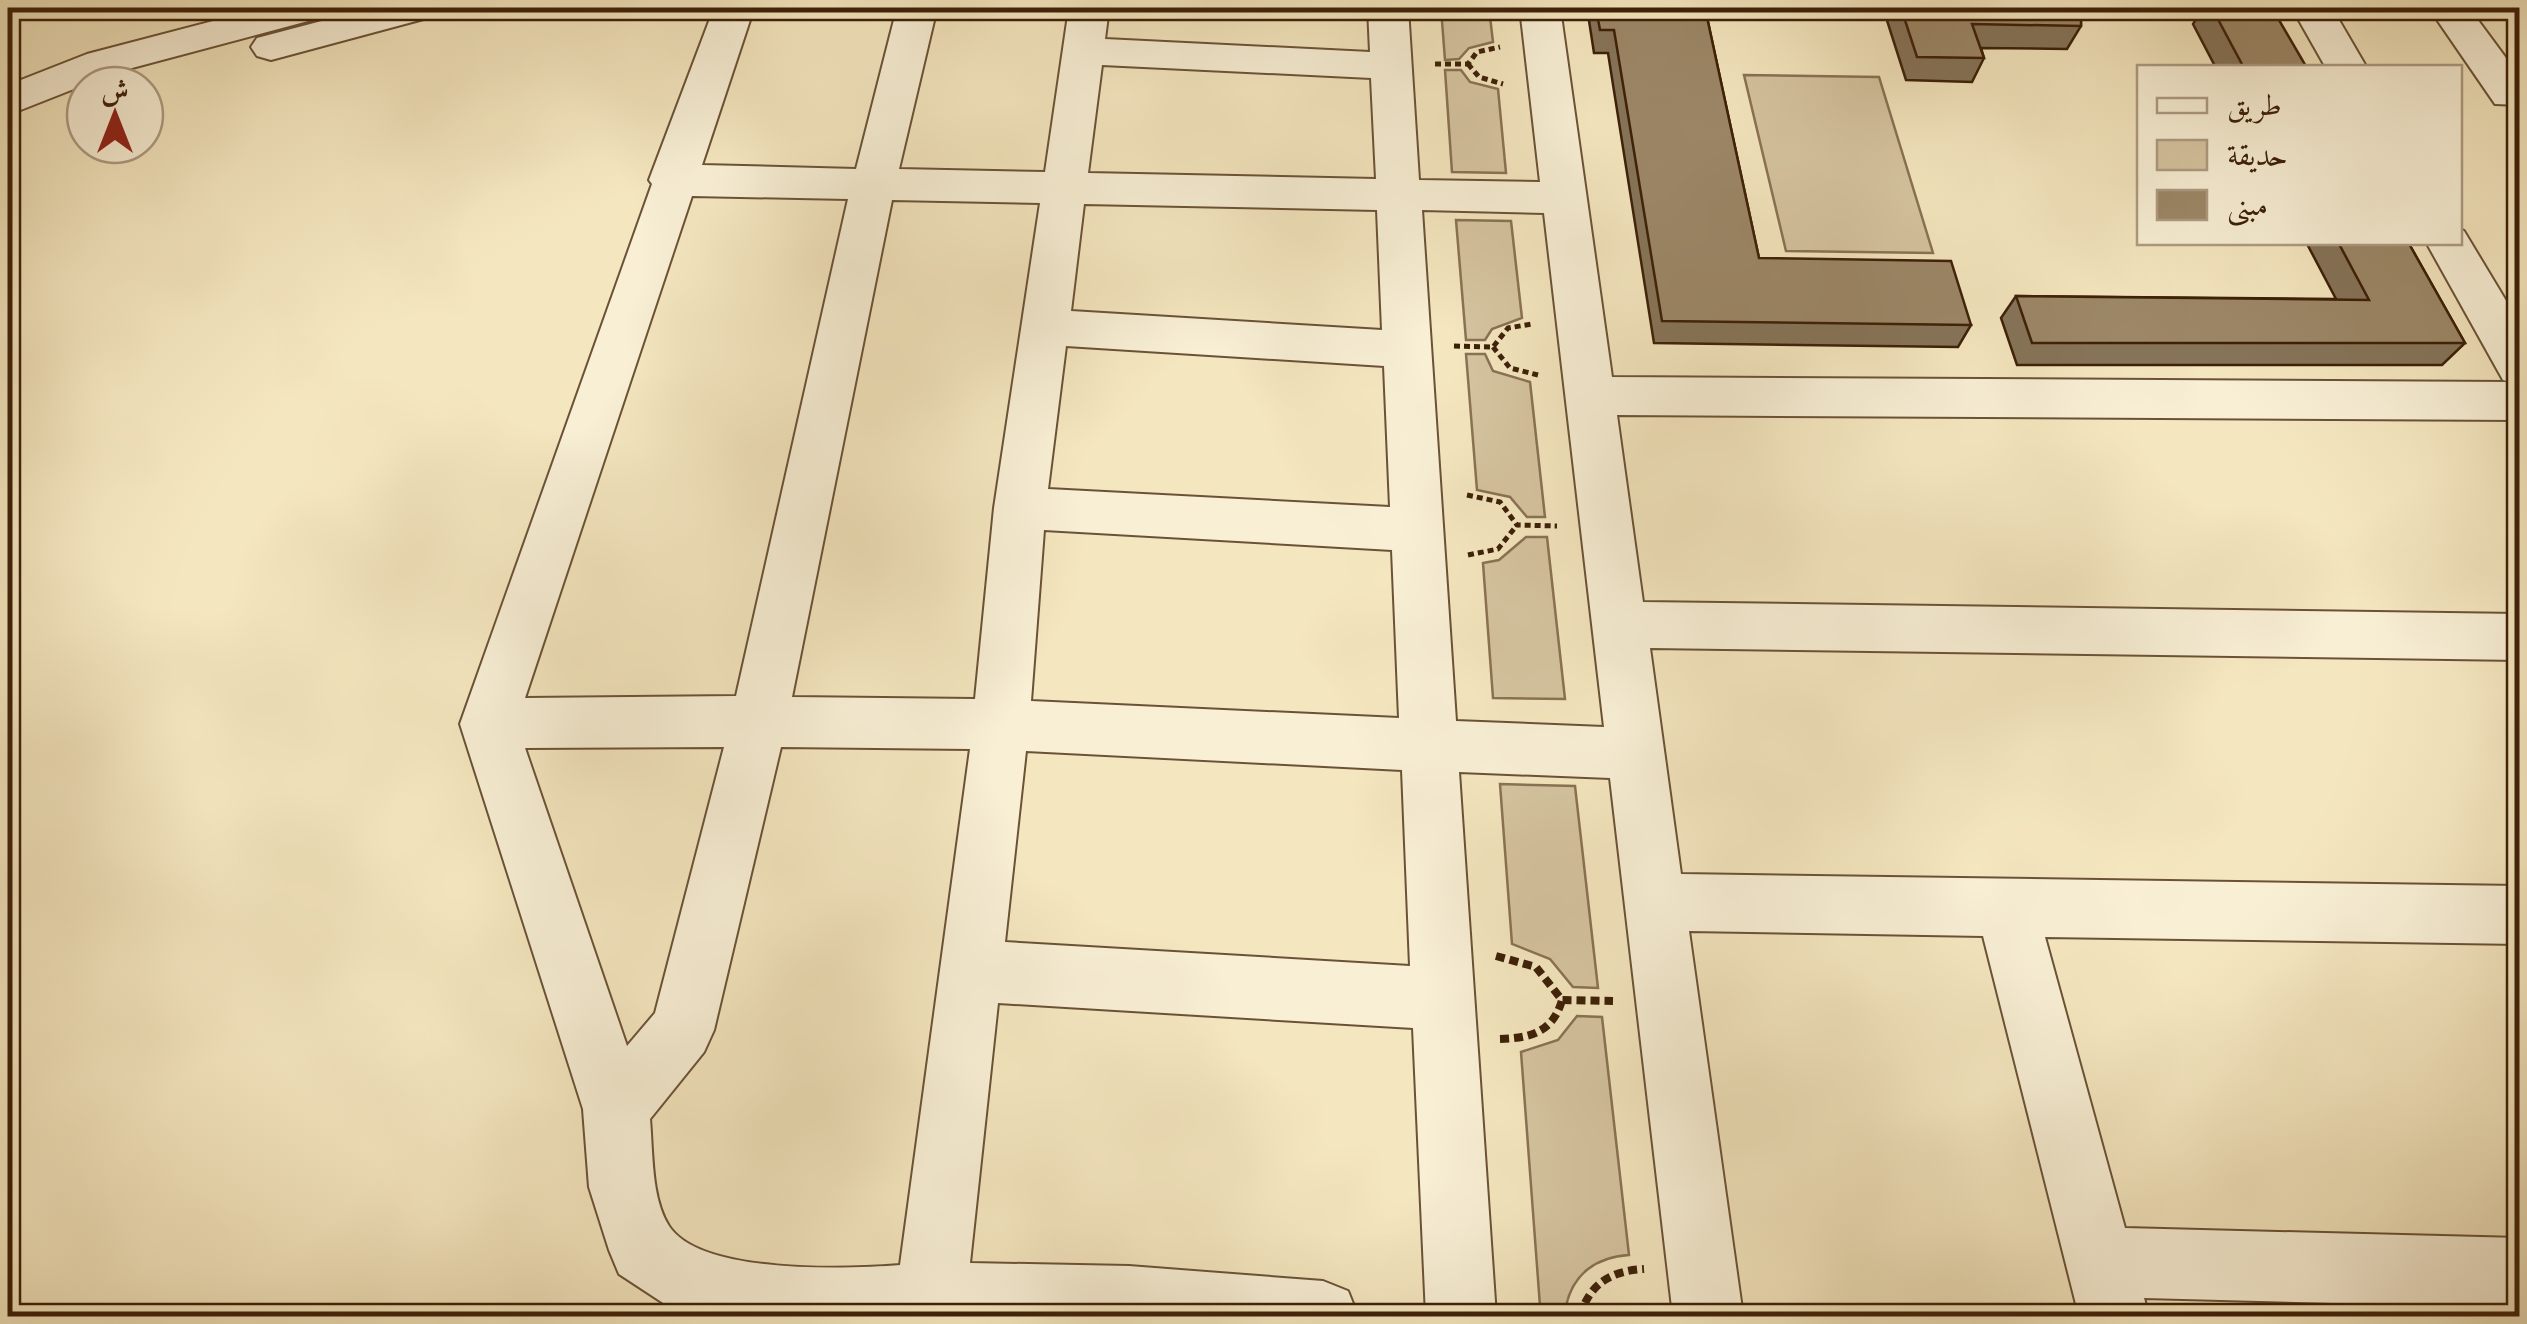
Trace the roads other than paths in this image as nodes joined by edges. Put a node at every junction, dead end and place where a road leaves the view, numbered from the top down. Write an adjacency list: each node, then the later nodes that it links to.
1 (308, 8): 14 (street)
2 (417, 8): 12 (street)
3 (734, 8): 17 (street)
4 (917, 8): 18 (street)
5 (1388, 8): 10 (street)
6 (2312, 8): 11 (street)
7 (2448, 8): 13 (street)
8 (1526, 27): 21 (street)
9 (1087, 29): 10 (street); 19 (street)
10 (1410, 65): 20 (street)
11 (2345, 65)
12 (165, 77)
13 (2510, 94)
14 (8, 101)
15 (65, 111): 16 (street)
16 (8, 135)
17 (671, 180): 18 (street); 33 (street)
18 (873, 186): 19 (street); 32 (street)
19 (1061, 186): 20 (street); 23 (street)
20 (1400, 198): 21 (street); 24 (street)
21 (1564, 198): 26 (street)
22 (2450, 245): 25 (street)
23 (1044, 327): 24 (street); 28 (street)
24 (1428, 348): 29 (street)
25 (2520, 367)
26 (1570, 386): 27 (street); 30 (street)
27 (2520, 401)
28 (1020, 508): 29 (street); 34 (street)
29 (1440, 542): 35 (street)
30 (1619, 625): 31 (street); 36 (street)
31 (2520, 637)
32 (759, 720): 33 (street); 34 (street); 42 (street)
33 (488, 724): 42 (street)
34 (1001, 725): 35 (street); 40 (street)
35 (1429, 748): 36 (street); 41 (street)
36 (1634, 753): 37 (street)
37 (1654, 902): 38 (street); 49 (street)
38 (2006, 907): 39 (street); 44 (street)
39 (2520, 915)
40 (973, 971): 41 (street); 45 (street)
41 (1443, 999): 48 (street)
42 (616, 1109): 45 (street)
43 (2520, 1273): 44 (street)
44 (2107, 1289)
45 (931, 1297): 46 (street)
46 (1128, 1309): 47 (street)
47 (1323, 1316)
48 (1461, 1316)
49 (1708, 1316)

